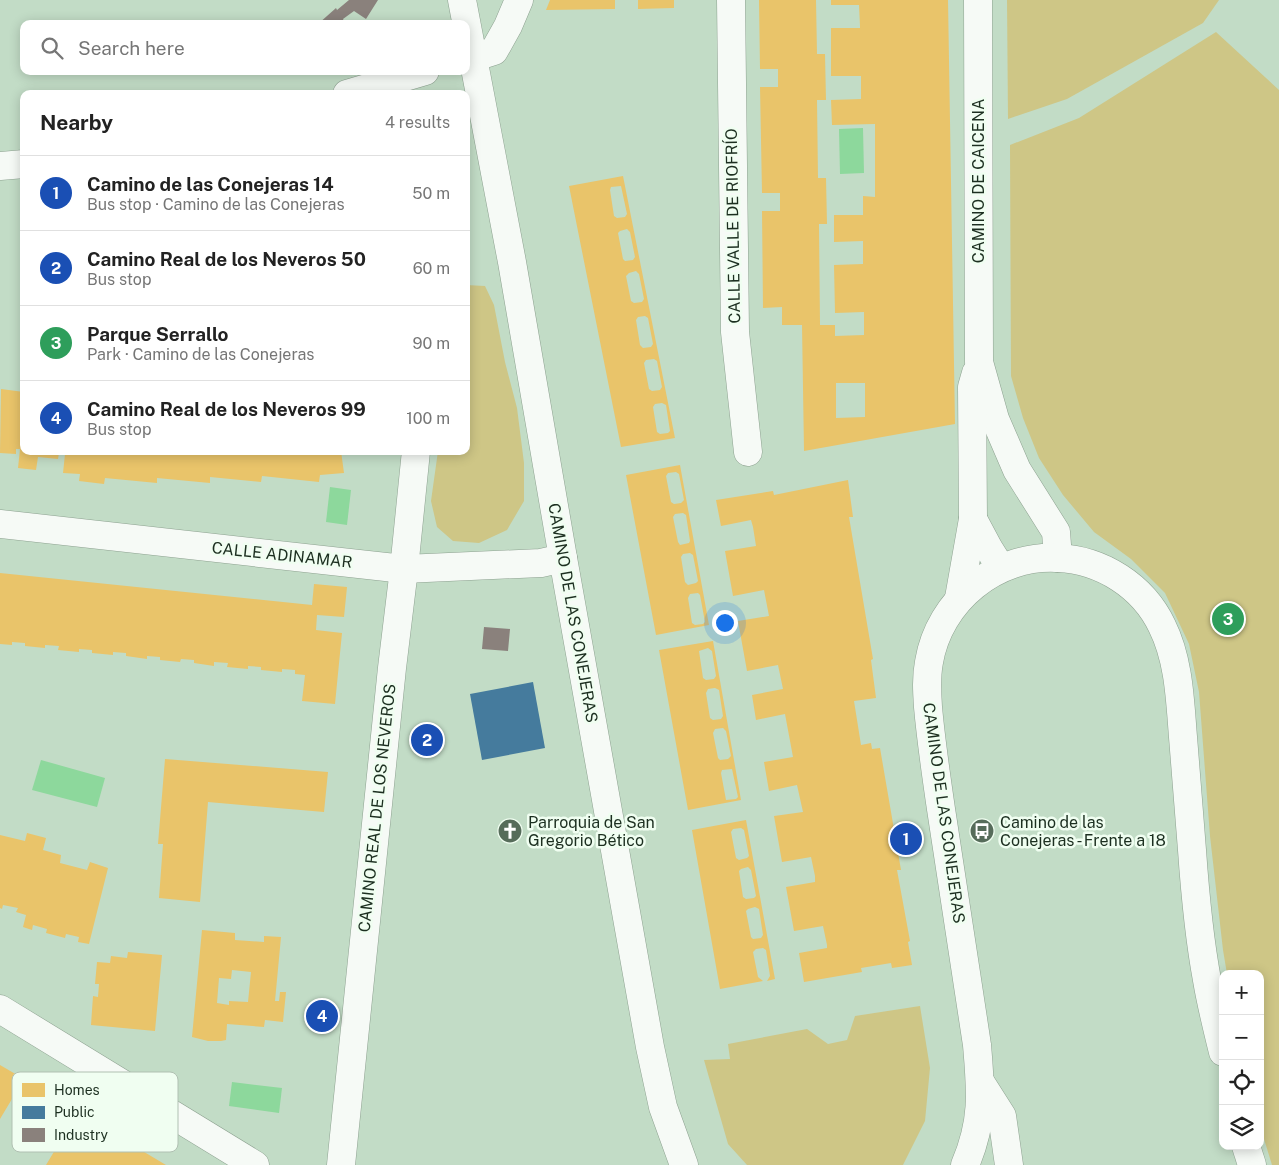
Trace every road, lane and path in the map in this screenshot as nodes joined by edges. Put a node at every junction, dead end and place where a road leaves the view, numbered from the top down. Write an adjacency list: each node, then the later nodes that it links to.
1 (462, 0): 5 (street)
2 (519, 0): 6 (street)
3 (731, 0): 13 (street, CALLE VALLE DE RIOFRÍO)
4 (978, 0): 12 (street, CAMINO DE CAICENA)
5 (465, 20)
6 (470, 59): 9 (street, CAMINO DE LAS CONEJERAS)
7 (411, 75): 8 (street)
8 (360, 90)
9 (473, 98): 19 (street, CAMINO DE LAS CONEJERAS)
10 (20, 164): 11 (street)
11 (0, 166)
12 (979, 362): 15 (street, CAMINO DE CAICENA); 16 (street, CAMINO DE CAICENA)
13 (748, 452)
14 (416, 455): 22 (street, CAMINO REAL DE LOS NEVEROS)
15 (1017, 470): 16 (street); 20 (street, CAMINO DE CAICENA)
16 (974, 479): 17 (street, CAMINO DE CAICENA)
17 (973, 519): 21 (street, CAMINO DE CAICENA); 23 (street, CAMINO DE CAICENA)
18 (0, 524): 22 (street, CALLE ADINAMAR)
19 (564, 558): 22 (street, CALLE ADINAMAR); 32 (street, CAMINO DE LAS CONEJERAS)
20 (1058, 558): 21 (street, CAMINO DE LAS CONEJERAS); 25 (street, CAMINO DE LAS CONEJERAS)
21 (1001, 568): 23 (street, CAMINO DE LAS CONEJERAS)
22 (404, 569): 31 (street, CAMINO REAL DE LOS NEVEROS)
23 (959, 598): 27 (street, CAMINO DE LAS CONEJERAS)
24 (0, 1009): 26 (street)
25 (1219, 1034)
26 (103, 1072)
27 (981, 1083): 33 (street, CAMINO DE LAS CONEJERAS); 34 (street)
28 (178, 1118): 30 (street)
29 (1247, 1150): 35 (street)
30 (255, 1165)
31 (341, 1165)
32 (684, 1165)
33 (965, 1165)
34 (1009, 1165)
35 (1252, 1165)

